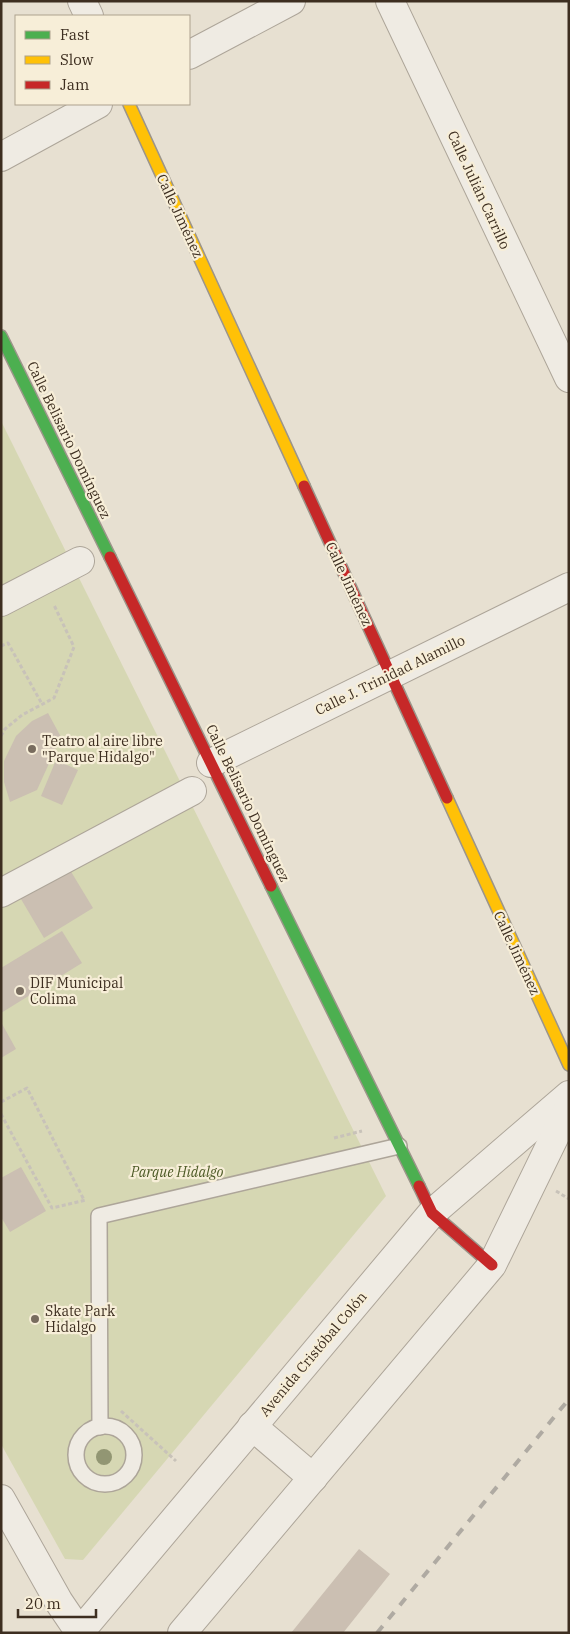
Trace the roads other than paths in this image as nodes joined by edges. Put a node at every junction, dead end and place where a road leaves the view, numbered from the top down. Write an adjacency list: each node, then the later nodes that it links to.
1 (82, 1): 4 (street)
2 (291, 1): 5 (street)
3 (390, 1): 10 (street, Calle Julián Carrillo)
4 (89, 15)
5 (190, 54)
6 (96, 105): 8 (street)
7 (129, 105): 14 (street, Calle Jiménez)
8 (1, 157)
9 (1, 336): 15 (street, Calle Belisario Domínguez)
10 (569, 378)
11 (80, 561): 13 (street)
12 (569, 587): 14 (street, Calle J. Trinidad Alamillo)
13 (1, 602)
14 (390, 675): 15 (street, Calle J. Trinidad Alamillo); 18 (street, Calle Jiménez)
15 (211, 763): 21 (street, Calle Belisario Domínguez)
16 (192, 791): 17 (street)
17 (1, 893)
18 (569, 1065)
19 (569, 1095): 22 (street, Avenida Cristóbal Colón)
20 (569, 1107): 23 (street)
21 (399, 1146): 22 (street, Calle Belisario Domínguez); 24 (lane)
22 (432, 1213): 23 (street, Calle Belisario Domínguez); 25 (street, Avenida Cristóbal Colón)
23 (492, 1265): 26 (street)
24 (100, 1426)
25 (252, 1426): 26 (street); 28 (street, Avenida Cristóbal Colón)
26 (313, 1478): 29 (street)
27 (1, 1498): 28 (street)
28 (79, 1633)
29 (182, 1633)

